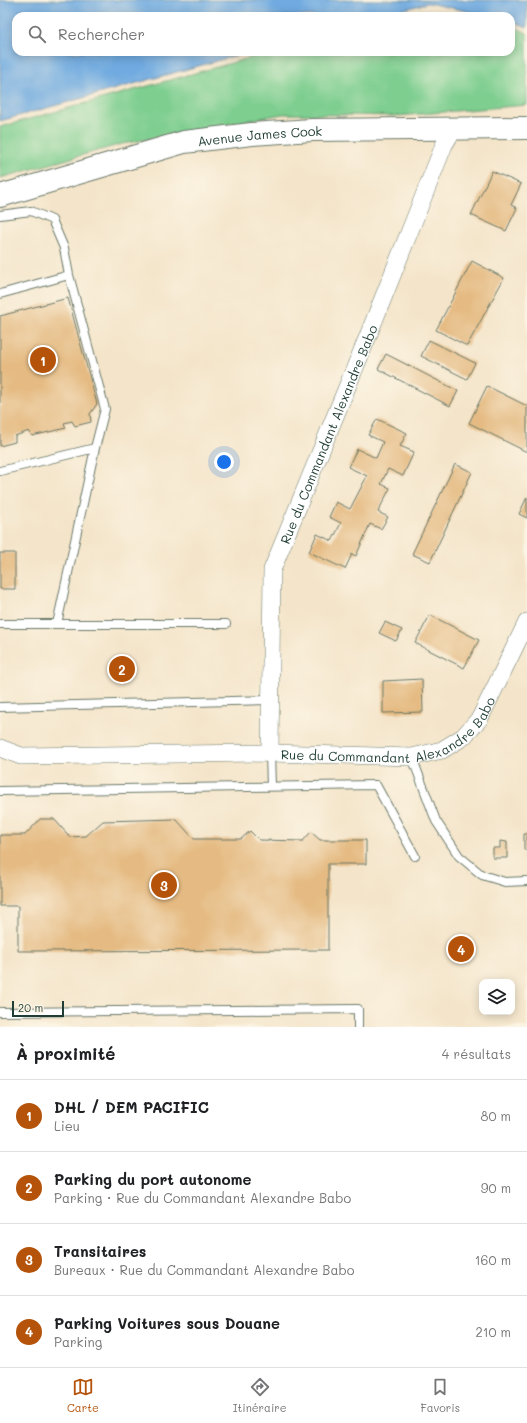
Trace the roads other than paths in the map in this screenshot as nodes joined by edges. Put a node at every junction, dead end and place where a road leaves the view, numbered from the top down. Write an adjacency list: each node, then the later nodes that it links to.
1 (527, 128): 2 (main road, Avenue James Cook)
2 (453, 130): 3 (main road, Avenue James Cook); 13 (street, Rue du Commandant Alexandre Babo)
3 (0, 196)
4 (0, 215): 5 (lane)
5 (69, 275): 6 (lane); 7 (lane)
6 (0, 294)
7 (95, 448): 8 (lane); 11 (lane)
8 (0, 471)
9 (527, 622): 17 (street, Rue du Commandant Alexandre Babo)
10 (0, 624): 11 (lane)
11 (57, 624): 12 (lane)
12 (226, 624)
13 (269, 700): 14 (lane); 16 (street, Rue du Commandant Alexandre Babo)
14 (0, 707)
15 (0, 748): 16 (street, Rue du Commandant Alexandre Babo)
16 (270, 753): 17 (street, Rue du Commandant Alexandre Babo); 18 (lane)
17 (412, 757): 21 (lane)
18 (271, 786): 19 (lane); 20 (lane)
19 (0, 791)
20 (415, 856)
21 (527, 881)
22 (0, 1012): 23 (lane)
23 (358, 1027)

